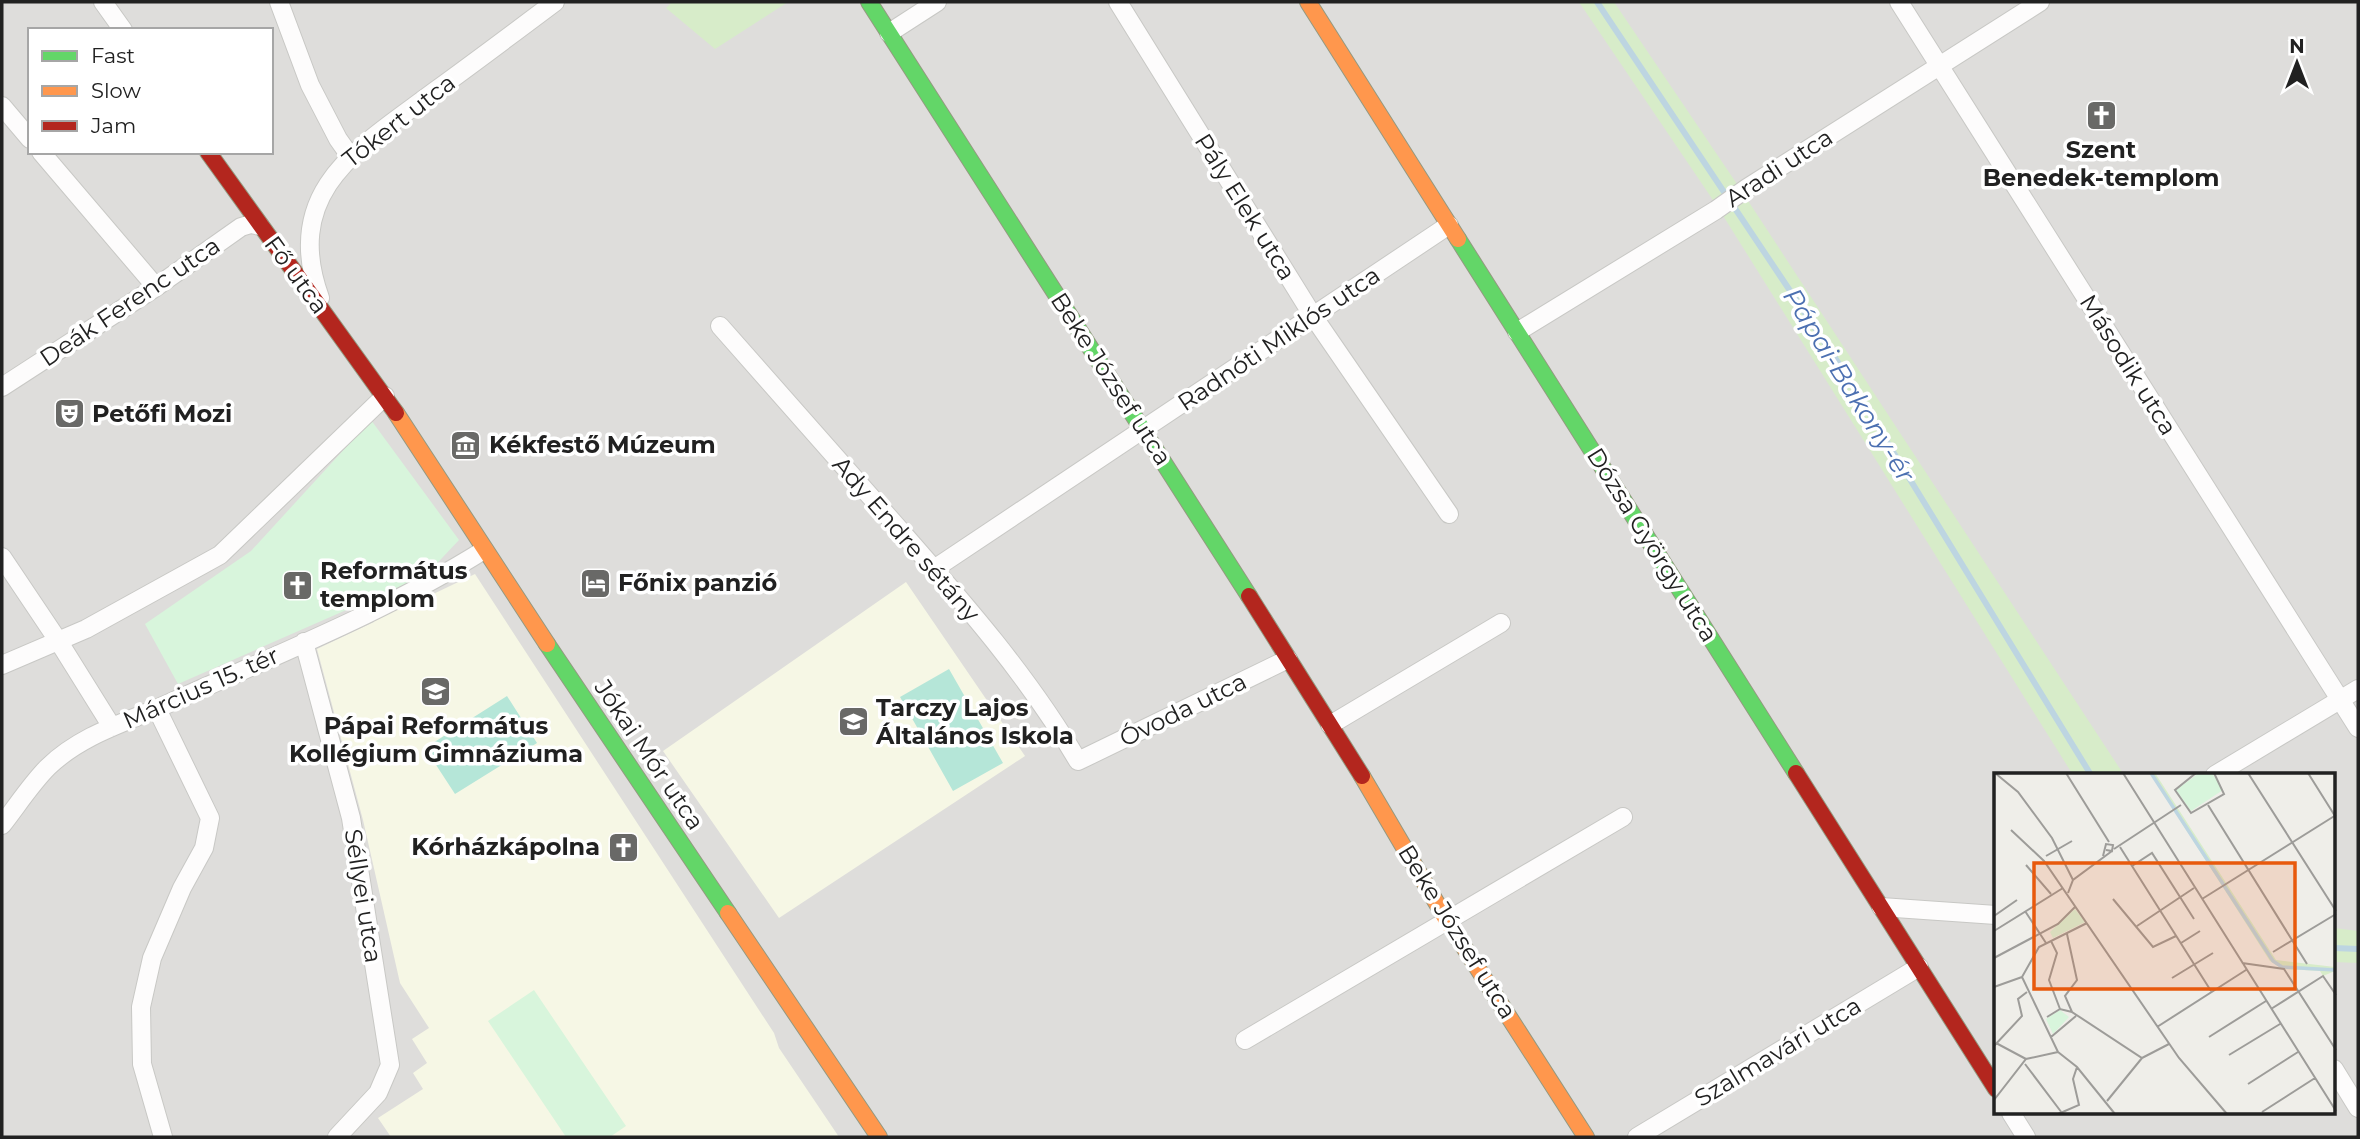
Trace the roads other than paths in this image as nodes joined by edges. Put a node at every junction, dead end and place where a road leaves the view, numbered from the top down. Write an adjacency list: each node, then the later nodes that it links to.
1 (103, 2): 10 (street)
2 (279, 2): 17 (street)
3 (555, 2): 17 (street, Tókert utca)
4 (869, 2): 11 (street, Beke József utca)
5 (937, 2): 11 (street)
6 (1118, 2): 21 (street, Pály Elek utca)
7 (1308, 2): 18 (street, Dózsa György utca)
8 (1899, 2): 12 (street, Második utca)
9 (2040, 2): 12 (street, Aradi utca)
10 (122, 28)
11 (889, 33): 27 (street, Beke József utca)
12 (1938, 66): 24 (street, Aradi utca); 38 (street, Második utca)
13 (2, 106): 14 (street)
14 (28, 137)
15 (43, 154): 20 (street)
16 (209, 154): 19 (street, Fő utca)
17 (350, 156): 22 (street, Tókert utca)
18 (1449, 225): 21 (street, Radnóti Miklós utca); 24 (street, Dózsa György utca)
19 (260, 226): 20 (street, Deák Ferenc utca); 22 (street, Fő utca)
20 (156, 287): 25 (street, Deák Ferenc utca)
21 (1313, 316): 27 (street, Radnóti Miklós utca); 28 (street, Pály Elek utca)
22 (328, 321): 26 (street, Fő utca)
23 (720, 326): 31 (street, Ady Endre sétány)
24 (1517, 331): 47 (street, Dózsa György utca)
25 (2, 387)
26 (385, 396): 29 (street, Jókai Mór utca); 33 (street)
27 (1144, 430): 31 (street, Radnóti Miklós utca); 35 (street, Beke József utca)
28 (1449, 514)
29 (484, 550): 34 (street, Március 15. tér); 58 (street, Jókai Mór utca)
30 (2, 557): 33 (street, Március 15. tér)
31 (934, 569): 43 (street, Ady Endre sétány)
32 (1501, 623): 40 (street)
33 (59, 642): 36 (street); 41 (street, Március 15. tér)
34 (304, 642): 39 (street, Március 15. tér); 57 (street, Séllyei utca)
35 (1287, 659): 40 (street, Beke József utca); 43 (street, Óvoda utca)
36 (2, 665)
37 (2358, 689): 38 (street)
38 (2341, 700): 42 (street, Második utca); 44 (street)
39 (158, 709): 41 (street, Március 15. tér); 56 (street)
40 (1330, 725): 49 (street, Beke József utca)
41 (112, 727): 46 (street)
42 (2358, 727)
43 (1078, 761)
44 (2218, 773)
45 (1623, 817): 49 (street)
46 (2, 825)
47 (1881, 907): 48 (street); 50 (street, Dózsa György utca)
48 (1994, 915)
49 (1446, 919): 51 (street); 59 (street, Beke József utca)
50 (1919, 967): 53 (street, Dózsa György utca); 60 (street, Szalmavári utca)
51 (1245, 1040)
52 (2336, 1072): 54 (street)
53 (1994, 1086)
54 (2358, 1108)
55 (2012, 1114): 61 (street)
56 (163, 1137)
57 (337, 1137)
58 (879, 1137)
59 (1586, 1137)
60 (1637, 1137)
61 (2026, 1137)

